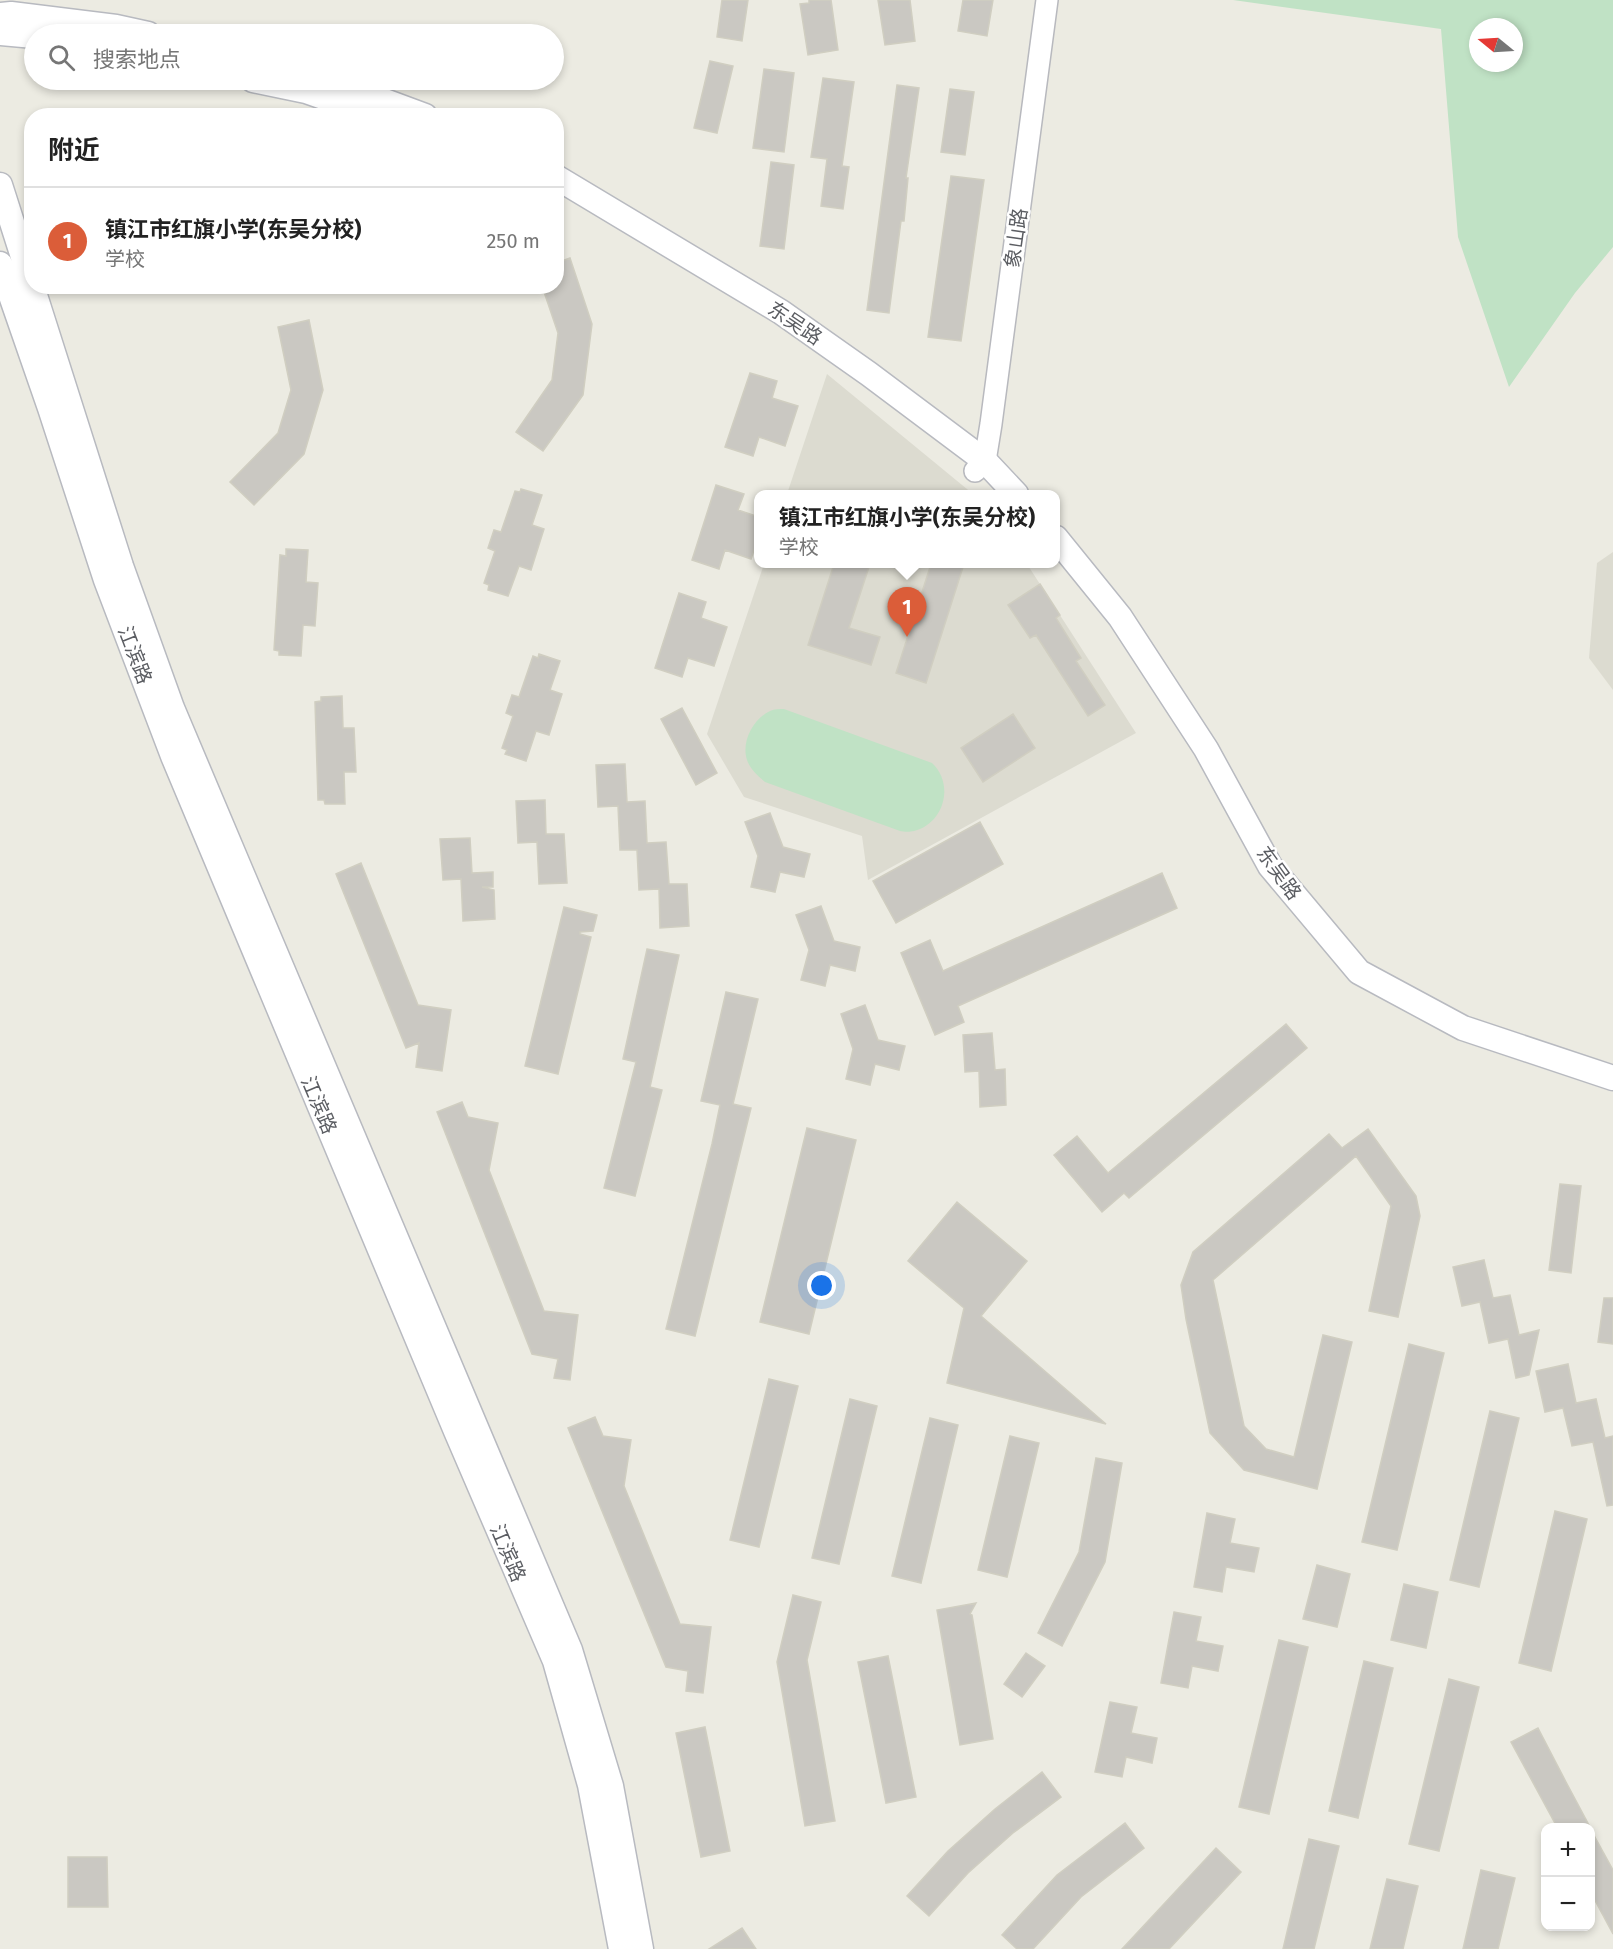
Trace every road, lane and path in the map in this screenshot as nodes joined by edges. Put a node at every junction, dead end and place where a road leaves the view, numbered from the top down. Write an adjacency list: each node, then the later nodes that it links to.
1 (1047, 0): 16 (street, 象山路)
2 (0, 15): 3 (main road)
3 (92, 24)
4 (0, 33): 5 (main road)
5 (24, 35)
6 (301, 90): 8 (main road)
7 (355, 90): 9 (main road)
8 (354, 108)
9 (403, 108)
10 (564, 182): 16 (main road, 东吴路)
11 (0, 185): 13 (main road, 江滨路)
12 (564, 199): 16 (main road, 东吴路)
13 (24, 261)
14 (0, 264): 23 (main road, 江滨路)
15 (35, 294): 24 (main road, 江滨路)
16 (980, 466): 17 (main road, 东吴路); 18 (main road, 东吴路)
17 (993, 490)
18 (1010, 490)
19 (1060, 543): 21 (main road, 东吴路)
20 (1060, 566): 22 (main road, 东吴路)
21 (1613, 1078)
22 (1613, 1093)
23 (621, 1949)
24 (641, 1949)

